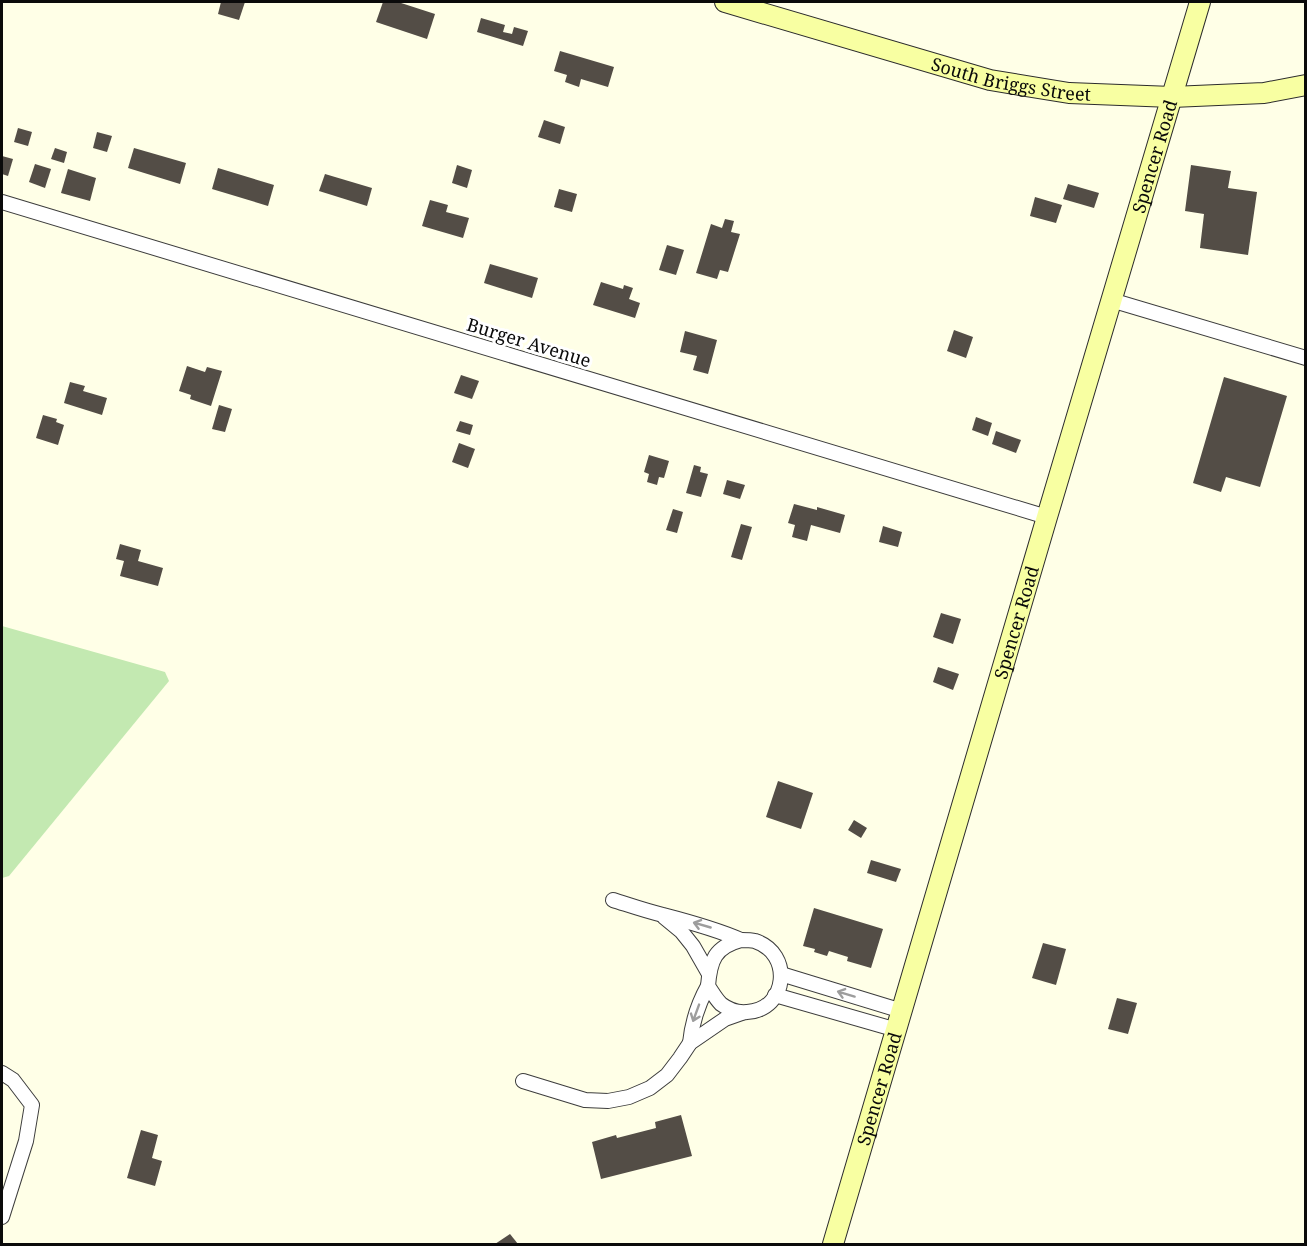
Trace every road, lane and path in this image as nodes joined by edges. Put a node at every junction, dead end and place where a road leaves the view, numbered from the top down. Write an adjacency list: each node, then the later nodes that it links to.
1 (725, 2): 4 (street, South Briggs Street)
2 (1200, 2): 4 (street, Spencer Road)
3 (1305, 85): 4 (street, South Briggs Street)
4 (1172, 97): 6 (street, Spencer Road)
5 (2, 202): 8 (street, Burger Avenue)
6 (1112, 300): 7 (street); 8 (street, Spencer Road)
7 (1305, 358)
8 (1047, 517): 15 (street, Spencer Road)
9 (613, 900): 10 (street)
10 (662, 915): 11 (street, one-way to 10); 13 (street)
11 (741, 940): 12 (street); 13 (street)
12 (781, 974): 14 (street); 15 (street, one-way to 12)
13 (708, 980): 16 (street); 18 (street, one-way to 18)
14 (775, 996): 16 (street); 17 (street)
15 (902, 1011): 17 (street, Spencer Road)
16 (742, 1013): 18 (street)
17 (897, 1030): 22 (street, Spencer Road)
18 (690, 1042): 20 (street)
19 (2, 1073): 21 (street)
20 (523, 1081)
21 (2, 1217)
22 (833, 1245)

